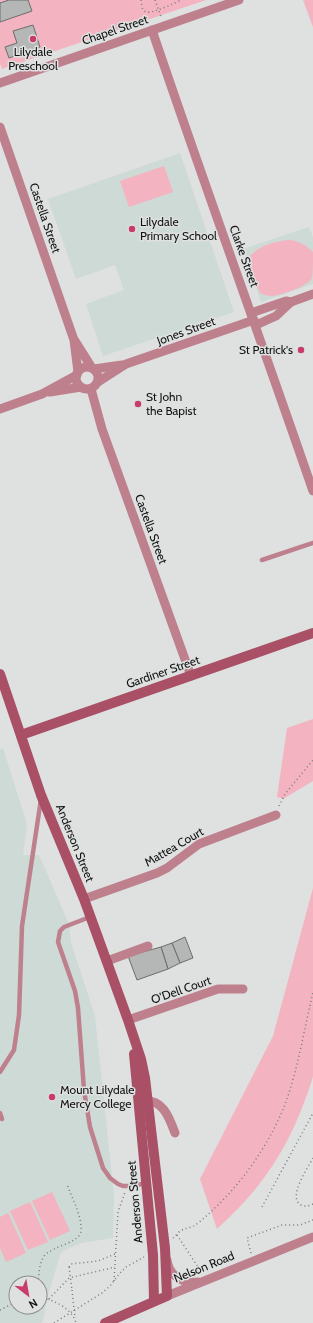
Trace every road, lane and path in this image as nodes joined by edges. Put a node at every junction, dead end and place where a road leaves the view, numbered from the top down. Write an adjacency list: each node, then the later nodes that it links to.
1 (141, 0): 5 (path)
2 (155, 0): 5 (path)
3 (181, 0): 5 (path)
4 (239, 0): 6 (street, Chapel Street)
5 (158, 10): 6 (path)
6 (164, 26): 7 (street, Chapel Street)
7 (152, 30): 8 (street, Chapel Street); 12 (street, Clarke Street)
8 (0, 83)
9 (0, 127): 13 (street, Castella Street)
10 (313, 294): 11 (street, Jones Street)
11 (291, 302): 12 (street, Jones Street); 12 (street, Jones Street)
12 (254, 319): 14 (street, Jones Street); 22 (street, Clarke Street)
13 (74, 340): 15 (street, Castella Street); 16 (street, Castella Street)
14 (126, 364): 15 (street, Jones Street); 17 (street, Jones Street)
15 (93, 368): 16 (street); 17 (street)
16 (78, 373): 18 (street); 20 (street)
17 (98, 382): 19 (street)
18 (81, 387): 19 (street); 20 (street)
19 (91, 389): 27 (street, Castella Street)
20 (42, 394): 21 (street)
21 (0, 409)
22 (313, 491)
23 (313, 543): 24 (lane)
24 (262, 560)
25 (313, 633): 27 (main road, Gardiner Street)
26 (0, 674): 28 (main road, Anderson Street)
27 (191, 676): 28 (main road, Gardiner Street)
28 (21, 735): 30 (main road, Anderson Street)
29 (313, 760): 31 (path)
30 (41, 795): 32 (main road, Anderson Street); 40 (lane)
31 (276, 815): 32 (street, Mattea Court)
32 (84, 899): 33 (main road, Anderson Street)
33 (90, 917): 35 (main road, Anderson Street); 50 (lane)
34 (148, 946): 35 (street)
35 (107, 961): 38 (main road, Anderson Street)
36 (243, 989): 38 (street, O'Dell Court)
37 (313, 992): 54 (path)
38 (128, 1020): 42 (main road, Anderson Street)
39 (0, 1062): 40 (lane)
40 (6, 1062): 41 (lane)
41 (0, 1072)
42 (144, 1100): 46 (street); 48 (main road, Anderson Street)
43 (0, 1113): 45 (lane)
44 (313, 1113): 52 (path)
45 (2, 1120)
46 (175, 1133)
47 (313, 1158): 51 (path)
48 (152, 1183): 50 (lane); 57 (main road, Anderson Street); 69 (main road, Anderson Street)
49 (67, 1184): 64 (path)
50 (128, 1186): 59 (path)
51 (313, 1204)
52 (262, 1207)
53 (313, 1220): 60 (path)
54 (197, 1224)
55 (177, 1236): 63 (path)
56 (313, 1237): 60 (street, Nelson Road)
57 (165, 1248): 65 (street); 67 (main road, Anderson Street)
58 (256, 1251): 60 (path)
59 (116, 1254): 62 (path); 70 (path, bridge)
60 (251, 1257): 65 (street, Nelson Road)
61 (140, 1259): 66 (path)
62 (115, 1267): 66 (path); 68 (path)
63 (206, 1271)
64 (39, 1275)
65 (202, 1281): 67 (street, Nelson Road)
66 (113, 1283): 70 (path)
67 (167, 1296): 69 (main road, Nelson Road)
68 (49, 1299): 71 (path)
69 (154, 1302): 75 (main road, Nelson Road)
70 (74, 1311): 71 (path); 72 (path)
71 (70, 1313): 72 (path); 73 (path)
72 (76, 1320): 74 (path)
73 (54, 1323)
74 (76, 1323)
75 (105, 1323)

